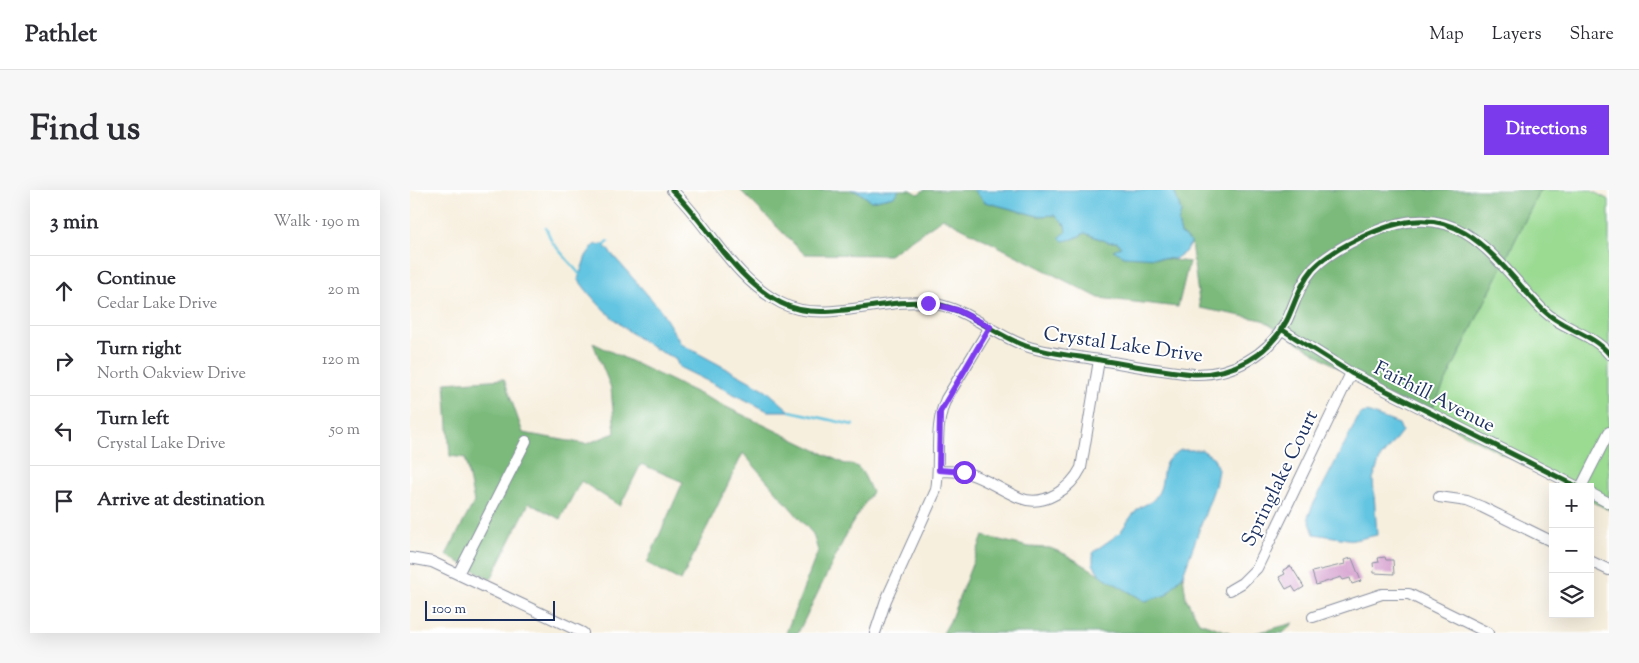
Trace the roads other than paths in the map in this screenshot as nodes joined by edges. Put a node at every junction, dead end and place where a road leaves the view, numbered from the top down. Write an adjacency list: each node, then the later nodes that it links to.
1 (672, 190): 2 (street, Crystal Lake Drive)
2 (990, 327): 5 (street, Crystal Lake Drive); 9 (street)
3 (1281, 330): 4 (street, Crystal Lake Drive); 5 (street, Crystal Lake Drive); 6 (street, Fairhill Avenue)
4 (1609, 354)
5 (1099, 360): 9 (street)
6 (1351, 373): 10 (street, Fairhill Avenue); 20 (street, Springlake Court)
7 (1609, 432): 11 (street)
8 (526, 441): 19 (street)
9 (939, 470): 24 (street)
10 (1572, 483)
11 (1582, 483)
12 (1594, 495): 14 (street)
13 (1439, 497): 15 (street)
14 (1609, 503)
15 (1549, 540)
16 (410, 558): 19 (street)
17 (1594, 563): 18 (street)
18 (1609, 570)
19 (458, 574): 23 (street)
20 (1230, 590)
21 (1313, 617): 22 (street)
22 (1484, 632)
23 (583, 633)
24 (875, 633)

